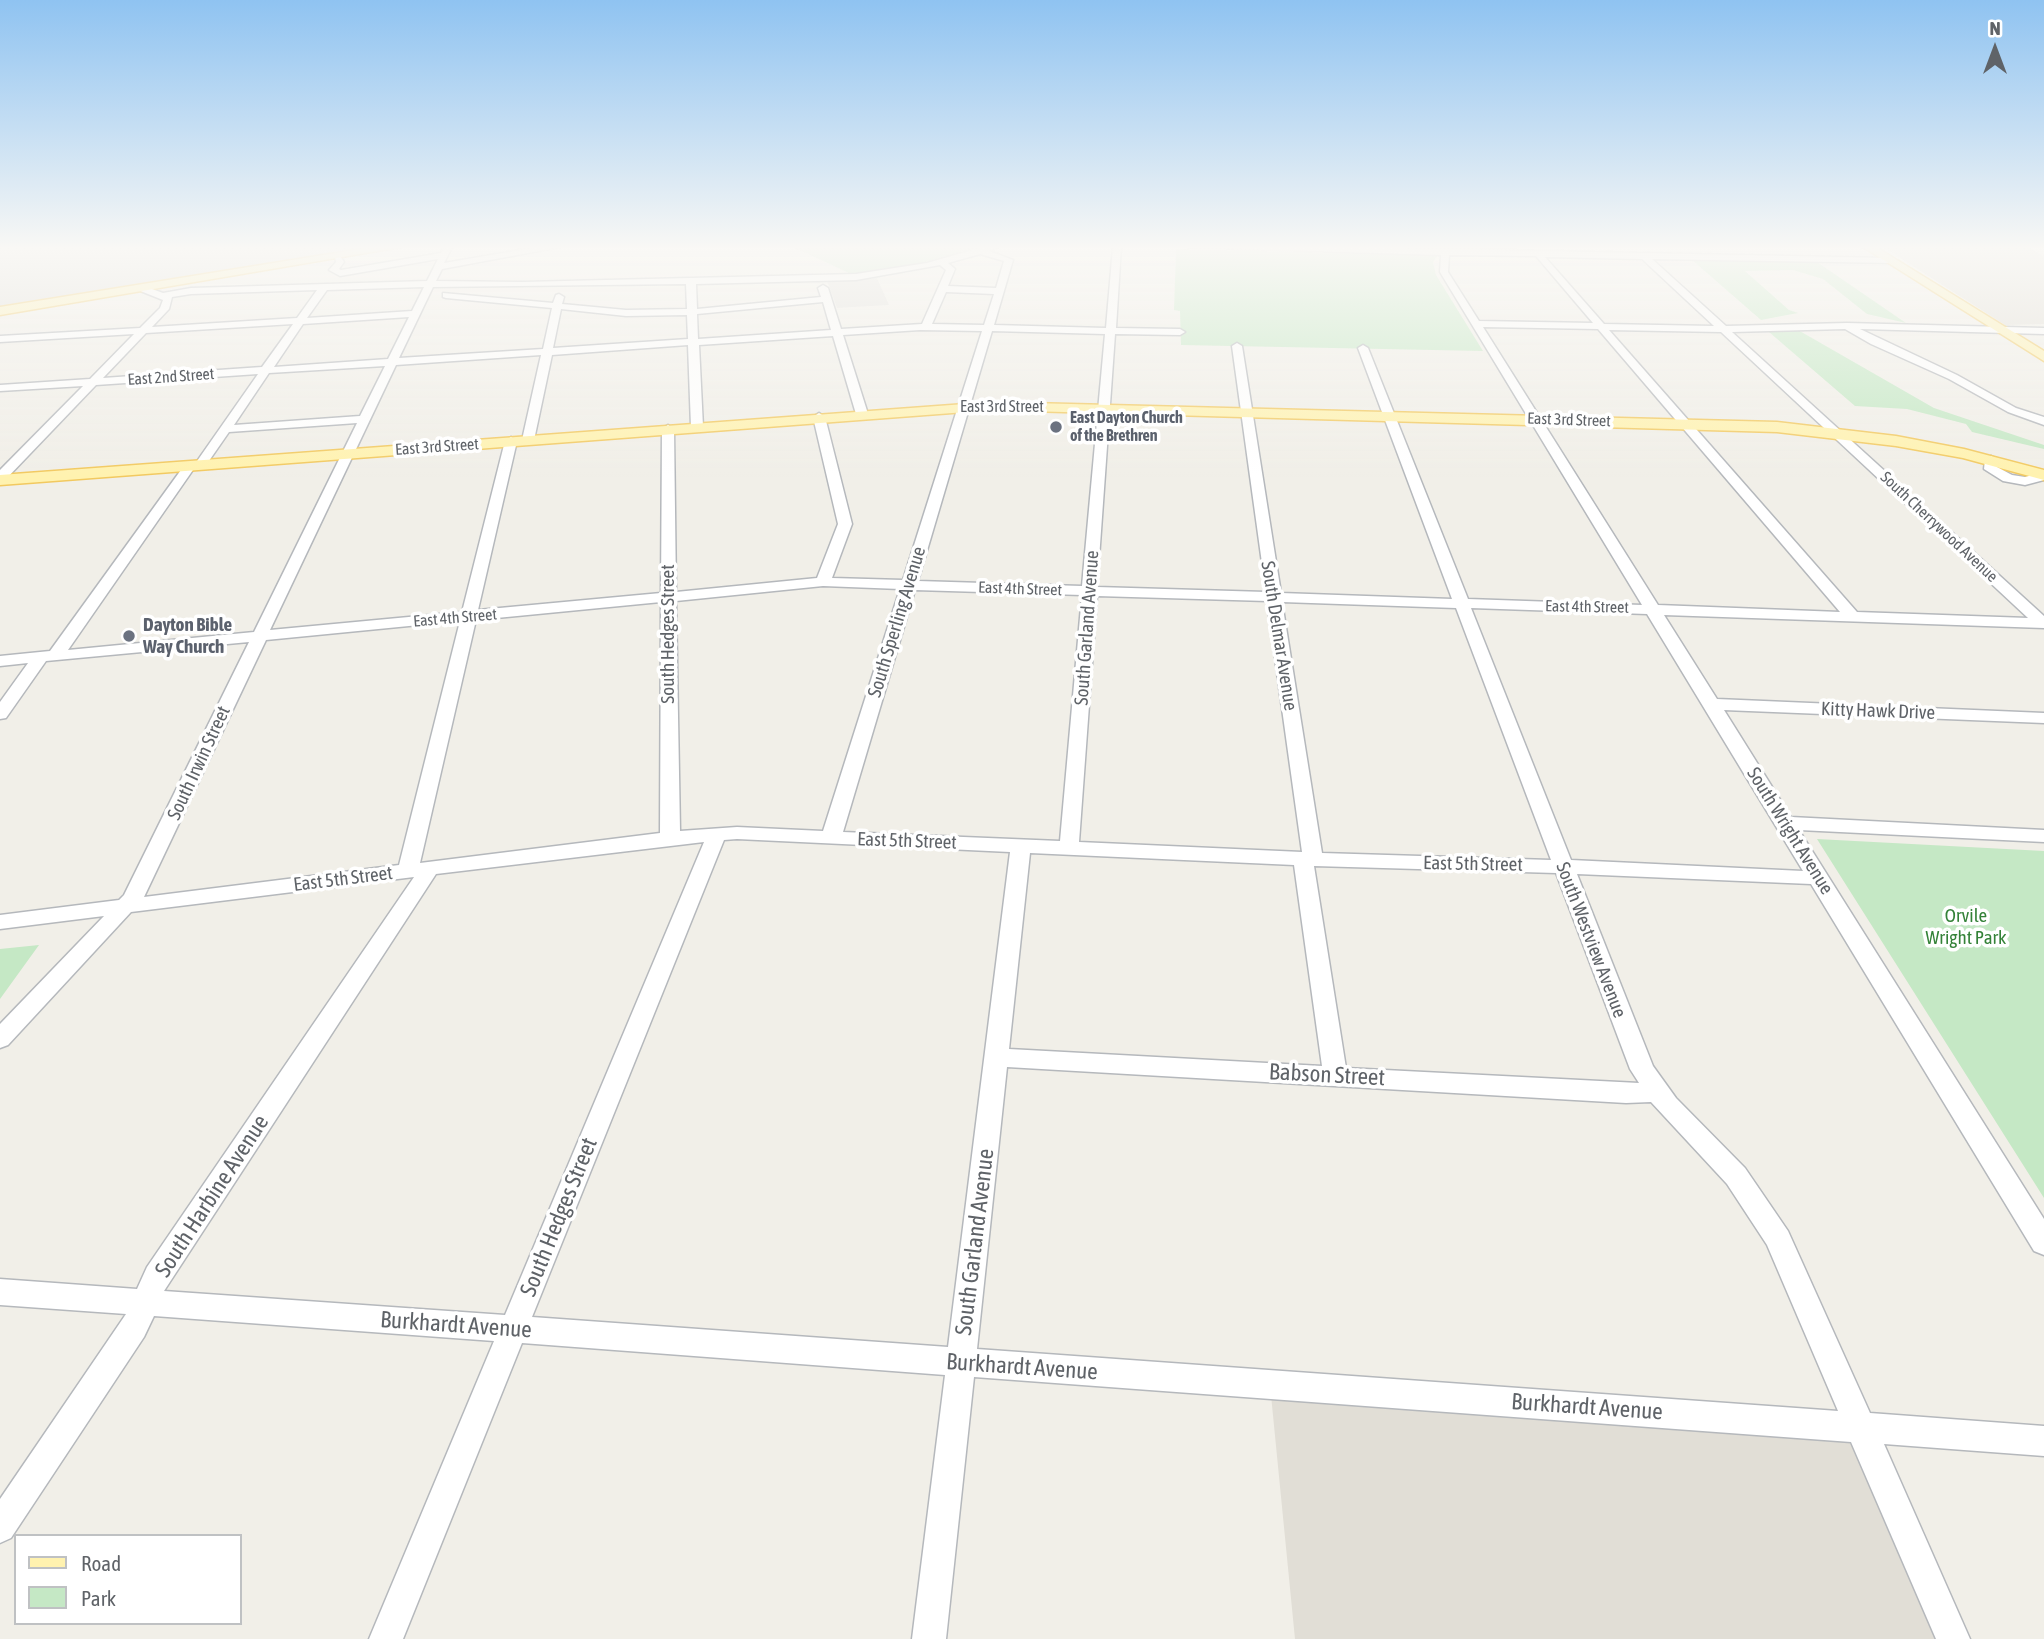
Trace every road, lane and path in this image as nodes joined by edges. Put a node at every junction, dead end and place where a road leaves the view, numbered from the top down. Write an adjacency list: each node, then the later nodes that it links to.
1 (150, 323): 20 (street)
2 (248, 323): 20 (street)
3 (300, 323): 33 (street)
4 (412, 323): 32 (street, South Irwin Street)
5 (553, 323): 30 (street)
6 (692, 323): 27 (street)
7 (833, 323): 25 (street)
8 (927, 323): 17 (street)
9 (989, 323): 18 (street)
10 (1111, 323): 21 (street, South Garland Avenue)
11 (1599, 323): 15 (street)
12 (1718, 323): 22 (street, South Cherrywood Avenue)
13 (1990, 323): 19 (main road)
14 (1476, 324): 15 (street); 43 (street, South Wright Avenue)
15 (1601, 326): 22 (street); 45 (street)
16 (1847, 326): 19 (street); 22 (street); 44 (street)
17 (926, 327): 18 (street, East 2nd Street); 25 (street, East 2nd Street)
18 (988, 327): 21 (street, East 2nd Street); 36 (street)
19 (1999, 329): 24 (street); 31 (main road)
20 (144, 330): 26 (street); 34 (street)
21 (1110, 330): 23 (street, East 2nd Street); 37 (street, South Garland Avenue)
22 (1724, 330): 49 (street, South Cherrywood Avenue)
23 (1180, 331)
24 (2044, 331)
25 (836, 332): 27 (street, East 2nd Street); 39 (street)
26 (0, 339)
27 (693, 342): 30 (street, East 2nd Street); 46 (street)
28 (1237, 346): 38 (street, South Delmar Avenue)
29 (1363, 348): 40 (street, South Westview Avenue)
30 (547, 352): 32 (street, East 2nd Street); 50 (street)
31 (2044, 357)
32 (393, 362): 33 (street, East 2nd Street); 42 (street, South Irwin Street)
33 (266, 370): 34 (street, East 2nd Street); 47 (street)
34 (93, 382): 35 (street, East 2nd Street); 55 (street)
35 (0, 388)
36 (964, 406): 37 (main road, East 3rd Street); 39 (main road, East 3rd Street); 57 (street, South Sperling Avenue)
37 (1104, 409): 38 (main road, East 3rd Street); 58 (street, South Garland Avenue)
38 (1246, 412): 40 (main road, East 3rd Street); 60 (street, South Delmar Avenue)
39 (862, 414): 41 (main road, East 3rd Street)
40 (1390, 416): 43 (main road, East 3rd Street); 61 (street, South Westview Avenue)
41 (819, 418): 46 (main road, East 3rd Street); 56 (street)
42 (365, 419): 47 (street); 52 (street, South Irwin Street)
43 (1535, 419): 45 (main road, East 3rd Street); 62 (street, South Wright Avenue)
44 (2044, 421)
45 (1684, 424): 49 (main road, East 3rd Street); 63 (street)
46 (698, 427): 48 (main road, East 3rd Street)
47 (224, 429): 53 (street)
48 (668, 429): 50 (main road, East 3rd Street); 59 (street, South Hedges Street)
49 (1835, 432): 54 (main road, East 3rd Street); 65 (street, South Cherrywood Avenue)
50 (528, 440): 51 (main road, East 3rd Street)
51 (511, 441): 52 (main road, East 3rd Street); 64 (street, South Harbine Avenue)
52 (349, 453): 53 (main road, East 3rd Street); 66 (street, South Irwin Street)
53 (195, 465): 55 (main road, East 3rd Street); 67 (street)
54 (2044, 475)
55 (0, 479)
56 (823, 582): 57 (street, East 4th Street); 59 (street, East 4th Street)
57 (908, 585): 58 (street, East 4th Street); 76 (street, South Sperling Avenue)
58 (1090, 592): 60 (street, East 4th Street); 78 (street, South Garland Avenue)
59 (669, 597): 64 (street, East 4th Street); 75 (street, South Hedges Street)
60 (1273, 598): 61 (street, East 4th Street); 79 (street, South Delmar Avenue)
61 (1460, 604): 62 (street, East 4th Street); 80 (street, South Westview Avenue)
62 (1651, 608): 63 (street, East 4th Street); 69 (street, South Wright Avenue)
63 (1851, 615): 65 (street, East 4th Street)
64 (469, 617): 66 (street, East 4th Street); 81 (street, South Harbine Avenue)
65 (2043, 623)
66 (260, 636): 67 (street, East 4th Street); 83 (street, South Irwin Street)
67 (48, 657): 68 (street, East 4th Street); 70 (street)
68 (0, 662)
69 (1712, 704): 71 (street, Kitty Hawk Drive); 72 (street, South Wright Avenue)
70 (0, 714)
71 (2044, 718)
72 (1785, 823): 74 (street); 82 (street, South Wright Avenue)
73 (717, 834): 75 (street, East 5th Street); 76 (street, East 5th Street); 92 (street, South Hedges Street)
74 (2044, 836)
75 (670, 838): 81 (street, East 5th Street)
76 (831, 838): 77 (street, East 5th Street)
77 (1021, 845): 78 (street, East 5th Street); 86 (street, South Garland Avenue)
78 (1069, 848): 79 (street, East 5th Street)
79 (1308, 859): 80 (street, East 5th Street); 87 (street, South Delmar Avenue)
80 (1563, 866): 82 (street, East 5th Street); 88 (street, South Westview Avenue)
81 (419, 870): 83 (street, East 5th Street); 91 (street, South Harbine Avenue)
82 (1819, 878): 89 (street, South Wright Avenue)
83 (125, 906): 84 (street, East 5th Street); 85 (street, South Irwin Street)
84 (0, 922)
85 (0, 1039)
86 (997, 1057): 87 (street, Babson Street); 93 (street, South Garland Avenue)
87 (1335, 1075): 88 (street, Babson Street)
88 (1657, 1092): 94 (street, South Westview Avenue)
89 (2044, 1243)
90 (0, 1292): 91 (street, Burkhardt Avenue)
91 (145, 1303): 92 (street, Burkhardt Avenue); 96 (street, South Harbine Avenue)
92 (513, 1329): 93 (street, Burkhardt Avenue); 97 (street, South Hedges Street)
93 (960, 1363): 94 (street, Burkhardt Avenue); 98 (street, South Garland Avenue)
94 (1860, 1427): 95 (street, Burkhardt Avenue); 99 (street)
95 (2044, 1441)
96 (0, 1527)
97 (386, 1639)
98 (929, 1639)
99 (1953, 1639)

